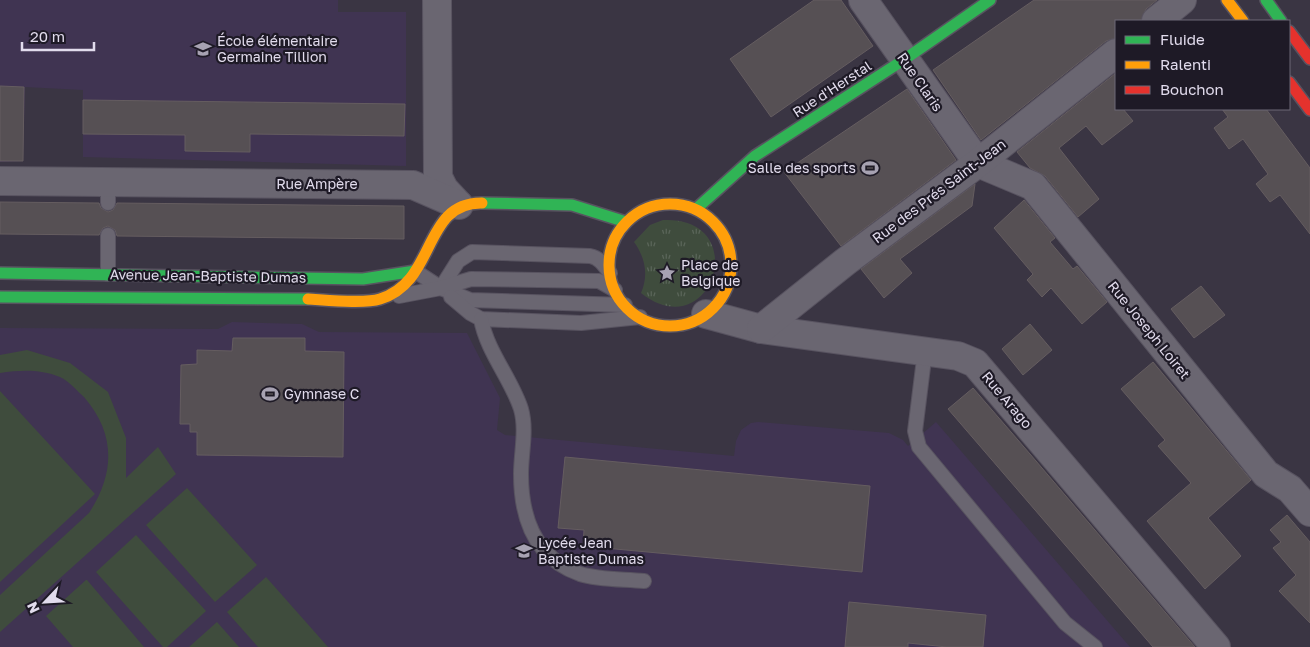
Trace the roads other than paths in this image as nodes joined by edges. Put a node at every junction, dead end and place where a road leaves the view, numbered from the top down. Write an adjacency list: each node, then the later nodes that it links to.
1 (437, 0): 18 (street)
2 (863, 0): 12 (street, Rue Claris)
3 (990, 0): 12 (street, Rue d'Herstal)
4 (1182, 0): 7 (street)
5 (1227, 0): 8 (street)
6 (1266, 0): 9 (street)
7 (1157, 20)
8 (1242, 20)
9 (1280, 20)
10 (1290, 32): 13 (street)
11 (1115, 54): 16 (street, Rue des Prés Saint-Jean)
12 (905, 59): 16 (street, Rue Claris); 19 (street, Rue d'Herstal)
13 (1310, 60)
14 (1290, 83): 15 (street)
15 (1310, 110)
16 (978, 163): 34 (street, Rue des Prés Saint-Jean); 36 (street, Rue Joseph Loiret)
17 (0, 182): 18 (street, Rue Ampère)
18 (459, 205): 20 (street, Rue Ampère); 22 (street)
19 (696, 210): 20 (street); 31 (street)
20 (626, 222): 24 (street)
21 (108, 236): 25 (lane)
22 (415, 271): 25 (street, Avenue Jean-Baptiste Dumas); 26 (lane); 29 (street, Avenue Jean-Baptiste Dumas)
23 (0, 273): 25 (street, Avenue Jean-Baptiste Dumas)
24 (610, 273): 26 (lane); 27 (street)
25 (108, 274)
26 (441, 288): 27 (lane, Avenue Jean-Baptiste Dumas); 29 (lane, Avenue Jean-Baptiste Dumas); 30 (lane); 33 (lane)
27 (615, 290): 30 (street)
28 (0, 297): 29 (street, Avenue Jean-Baptiste Dumas)
29 (378, 300)
30 (625, 305): 32 (street)
31 (706, 314): 32 (street); 34 (street, Rue Arago)
32 (640, 317): 33 (lane)
33 (482, 319): 37 (lane)
34 (760, 329): 35 (street, Rue Arago)
35 (925, 351): 38 (lane); 39 (street, Rue Arago)
36 (1310, 512)
37 (644, 581)
38 (1095, 647)
39 (1216, 647)

